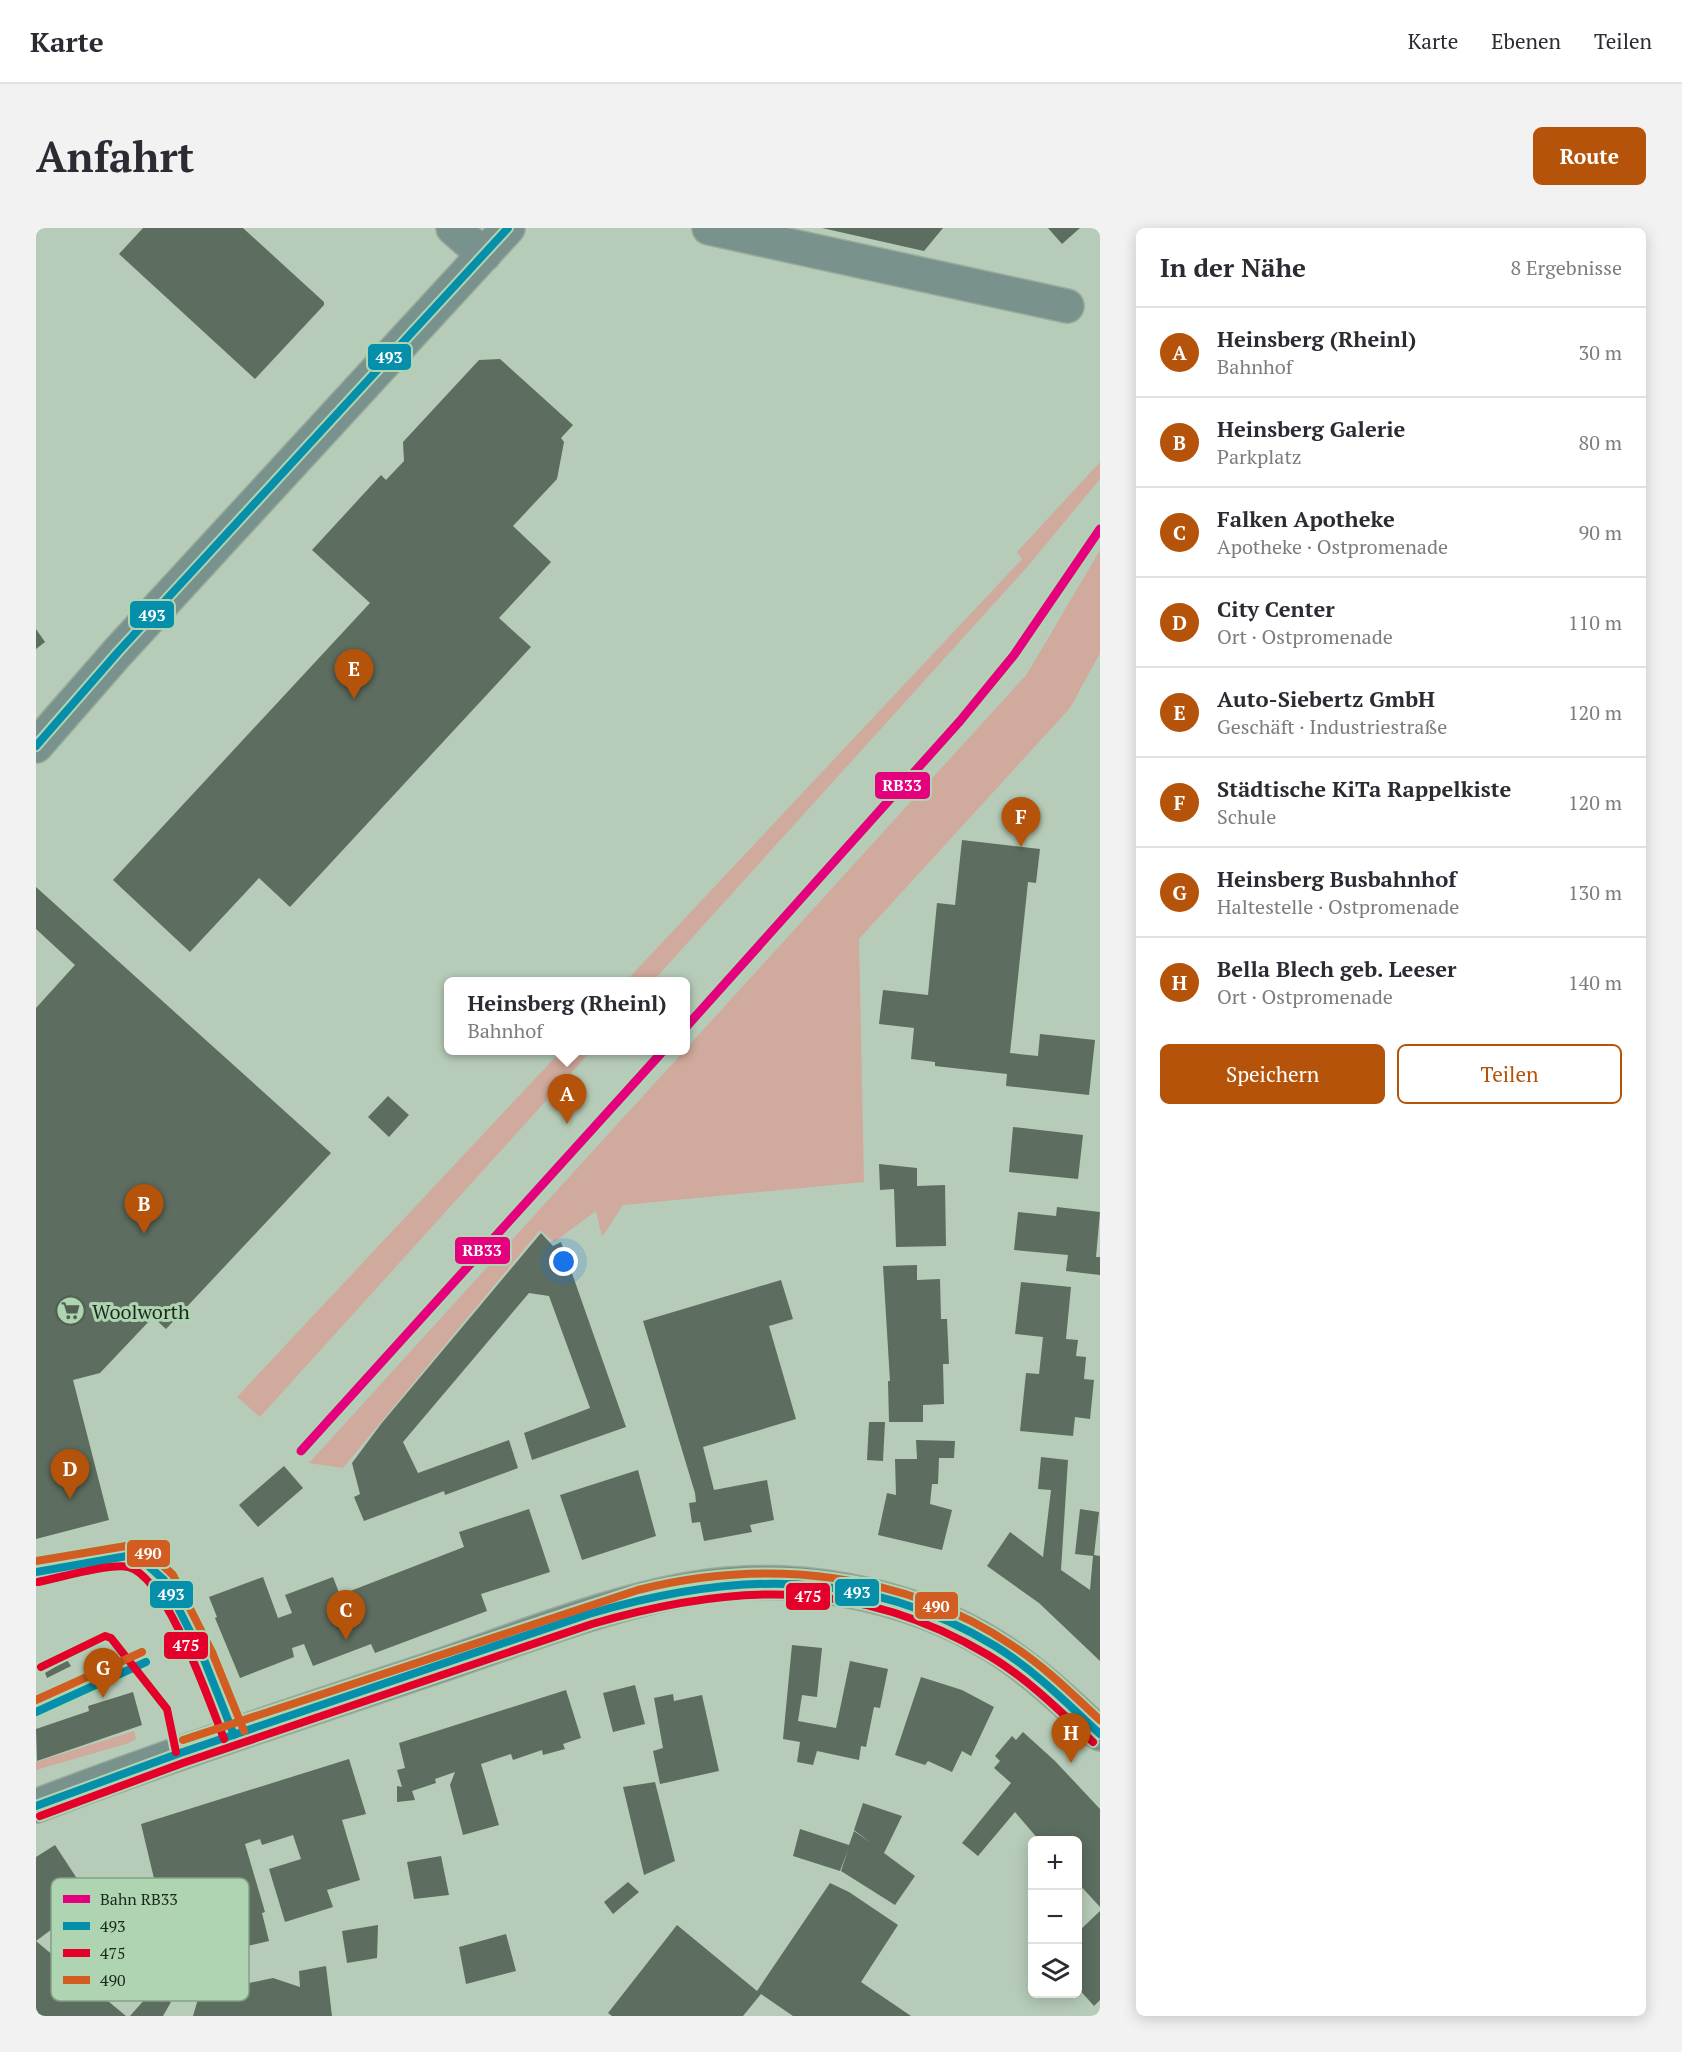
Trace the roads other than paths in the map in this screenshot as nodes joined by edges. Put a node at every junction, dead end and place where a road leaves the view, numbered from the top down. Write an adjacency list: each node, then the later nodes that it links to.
1 (453, 228): 4 (street)
2 (508, 228): 4 (street)
3 (710, 228): 5 (street)
4 (484, 255): 6 (street)
5 (1067, 306)
6 (36, 746)
7 (1100, 1734): 8 (street)
8 (36, 1806)

